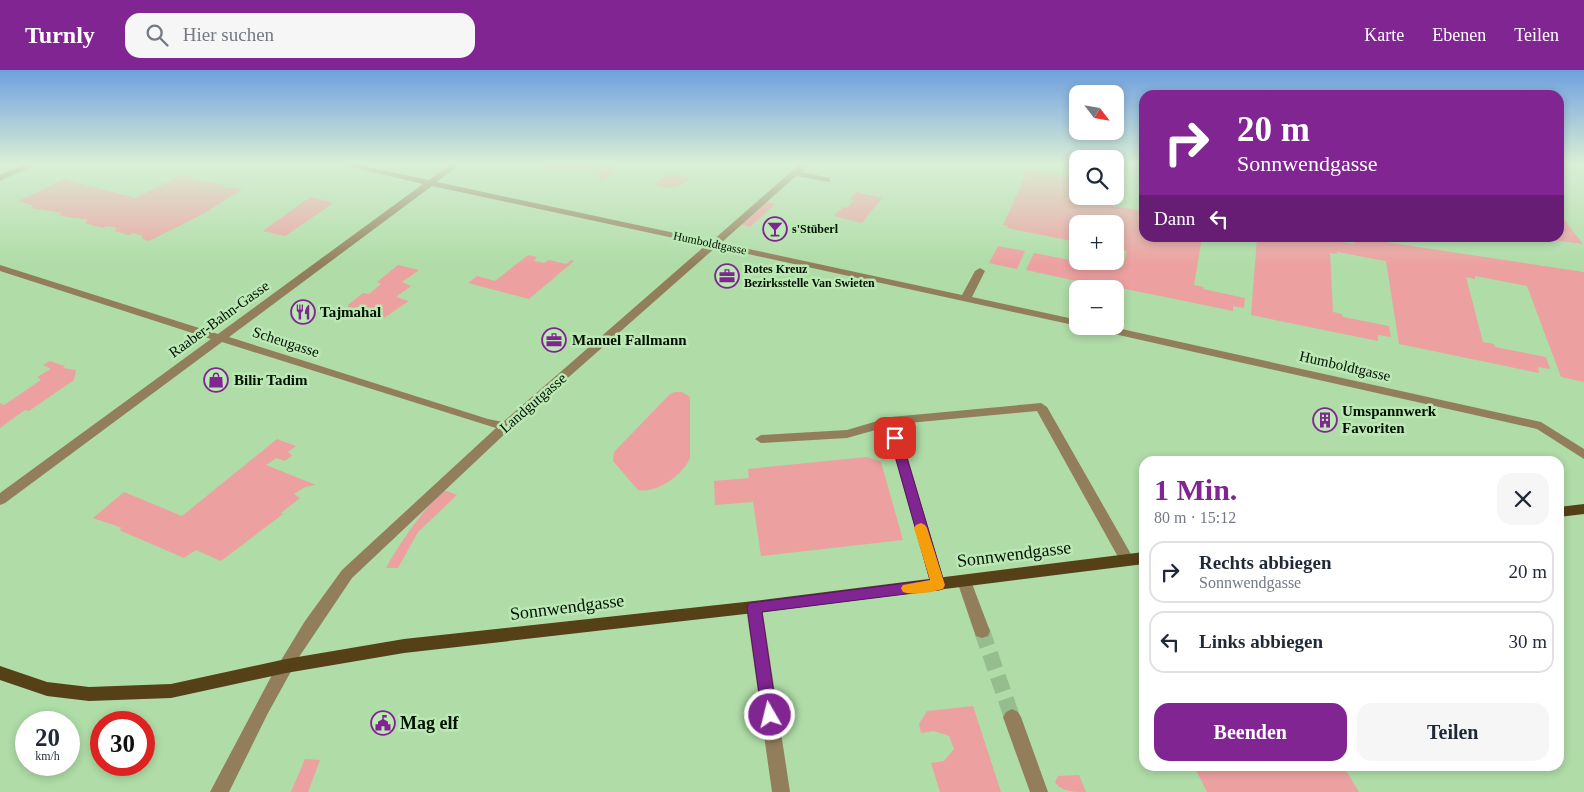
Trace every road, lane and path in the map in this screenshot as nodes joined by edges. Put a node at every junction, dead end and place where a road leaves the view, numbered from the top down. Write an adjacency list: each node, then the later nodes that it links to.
1 (410, 198): 10 (street, Raaber-Bahn-Gasse)
2 (499, 198): 4 (street, Humboldtgasse)
3 (768, 198): 4 (street, Landgutgasse)
4 (716, 244): 7 (street, Humboldtgasse); 12 (street, Landgutgasse)
5 (0, 268): 10 (street, Scheugasse)
6 (980, 271): 7 (street)
7 (966, 298): 8 (street, Humboldtgasse)
8 (1069, 321)
9 (1124, 333): 14 (street, Humboldtgasse)
10 (222, 337): 12 (street, Scheugasse); 15 (street, Raaber-Bahn-Gasse)
11 (891, 421): 13 (street); 19 (street); 21 (street)
12 (506, 426): 24 (street, Landgutgasse)
13 (761, 439)
14 (1584, 455)
15 (0, 500)
16 (1584, 509): 17 (main road)
17 (1564, 511)
18 (1139, 559): 19 (main road, Sonnwendgasse)
19 (1127, 560): 20 (main road, Sonnwendgasse)
20 (964, 581): 21 (main road, Sonnwendgasse); 23 (street)
21 (938, 585): 22 (main road, Sonnwendgasse)
22 (754, 607): 24 (main road, Sonnwendgasse); 28 (street)
23 (982, 631)
24 (286, 666): 25 (main road, Sonnwendgasse); 27 (street, Landgutgasse)
25 (0, 673)
26 (1012, 717): 29 (street)
27 (219, 792)
28 (781, 792)
29 (1039, 792)

